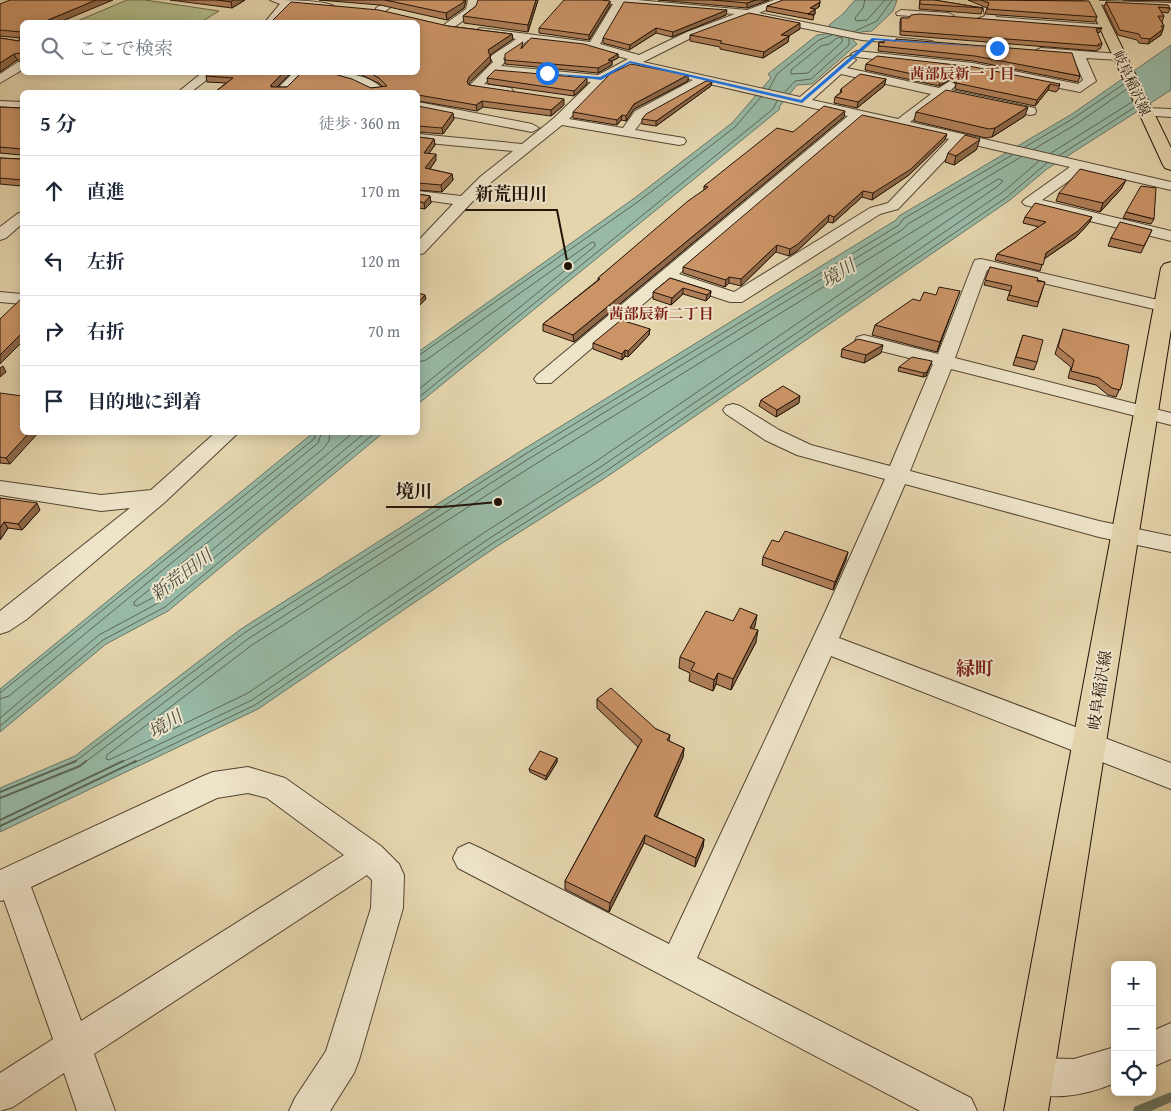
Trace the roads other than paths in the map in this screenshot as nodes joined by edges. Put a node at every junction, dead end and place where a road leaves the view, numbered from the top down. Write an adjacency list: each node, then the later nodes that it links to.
1 (275, 0): 9 (street)
2 (396, 0): 15 (street)
3 (473, 0): 22 (street)
4 (598, 0): 10 (street)
5 (784, 0): 17 (street)
6 (906, 0): 18 (street)
7 (987, 0): 20 (street)
8 (1076, 0): 11 (street)
9 (288, 1): 13 (street); 19 (street)
10 (621, 1): 17 (street); 25 (street)
11 (1093, 1): 12 (street); 21 (main road, 岐阜稲沢線)
12 (1171, 6)
13 (342, 7)
14 (368, 9): 15 (street)
15 (380, 10): 16 (street)
16 (394, 13)
17 (746, 14): 23 (street); 29 (street)
18 (894, 19): 20 (street); 23 (street)
19 (272, 20)
20 (992, 20): 21 (street); 32 (street)
21 (1106, 28): 30 (main road, 岐阜稲沢線)
22 (526, 37): 25 (street); 33 (street)
23 (868, 38): 24 (street); 27 (street)
24 (940, 44)
25 (594, 45): 29 (street)
26 (1033, 51): 28 (street)
27 (857, 54): 32 (street); 34 (street)
28 (1078, 54): 30 (street); 32 (street)
29 (634, 60): 40 (street); 41 (street)
30 (1122, 60): 56 (main road, 岐阜稲沢線)
31 (20, 66): 39 (street)
32 (973, 67): 47 (street)
33 (490, 69): 40 (street); 43 (street)
34 (838, 70): 47 (street); 50 (street)
35 (207, 75): 44 (street)
36 (298, 75): 45 (street)
37 (332, 75): 42 (street)
38 (366, 75): 42 (street)
39 (0, 79)
40 (601, 79): 51 (street)
41 (704, 79): 50 (street); 62 (street)
42 (358, 80): 46 (street)
43 (490, 88): 48 (street); 58 (street)
44 (187, 90)
45 (282, 90)
46 (376, 90)
47 (941, 92): 55 (street); 61 (street)
48 (519, 93)
49 (558, 99): 51 (street)
50 (799, 101): 59 (street)
51 (578, 102): 60 (street); 65 (street)
52 (0, 105): 53 (street)
53 (20, 106)
54 (420, 106): 58 (street)
55 (1030, 111)
56 (1146, 111): 57 (street); 68 (main road, 岐阜稲沢線)
57 (1171, 114)
58 (465, 115): 65 (street)
59 (857, 115): 61 (street); 76 (street)
60 (558, 121): 62 (street); 65 (street)
61 (900, 124): 64 (street)
62 (626, 132): 66 (street)
63 (420, 138): 65 (street)
64 (958, 138): 67 (street); 76 (street)
65 (530, 139): 71 (street)
66 (679, 141)
67 (1079, 165): 69 (street); 74 (street)
68 (1171, 165)
69 (1171, 186)
70 (420, 195): 71 (street)
71 (464, 201): 75 (street)
72 (20, 219): 73 (street)
73 (0, 234)
74 (1171, 236)
75 (420, 248)
76 (668, 276): 82 (street)
77 (1169, 289): 81 (street); 84 (main road, 岐阜稲沢線)
78 (0, 297): 79 (street)
79 (20, 299)
80 (864, 341): 81 (street)
81 (945, 362): 84 (street); 86 (street)
82 (544, 380)
83 (732, 410): 86 (street)
84 (1158, 417): 89 (main road, 岐阜稲沢線)
85 (226, 435): 88 (street)
86 (897, 475): 89 (street); 92 (street)
87 (0, 488): 88 (street)
88 (157, 497): 91 (street)
89 (1124, 534): 90 (street); 93 (main road, 岐阜稲沢線)
90 (1171, 544)
91 (6, 615)
92 (823, 642): 93 (street); 98 (street)
93 (1090, 746): 94 (street); 103 (main road, 岐阜稲沢線)
94 (1171, 776)
95 (370, 856): 97 (street); 100 (street); 106 (street)
96 (469, 858): 98 (street)
97 (6, 883): 100 (street)
98 (677, 965): 107 (street)
99 (1171, 1040): 101 (street)
100 (72, 1046): 104 (street); 105 (street)
101 (1156, 1047)
102 (1111, 1067): 103 (street)
103 (1032, 1076): 108 (main road, 岐阜稲沢線)
104 (0, 1094)
105 (96, 1111)
106 (308, 1111)
107 (958, 1111)
108 (1026, 1111)

